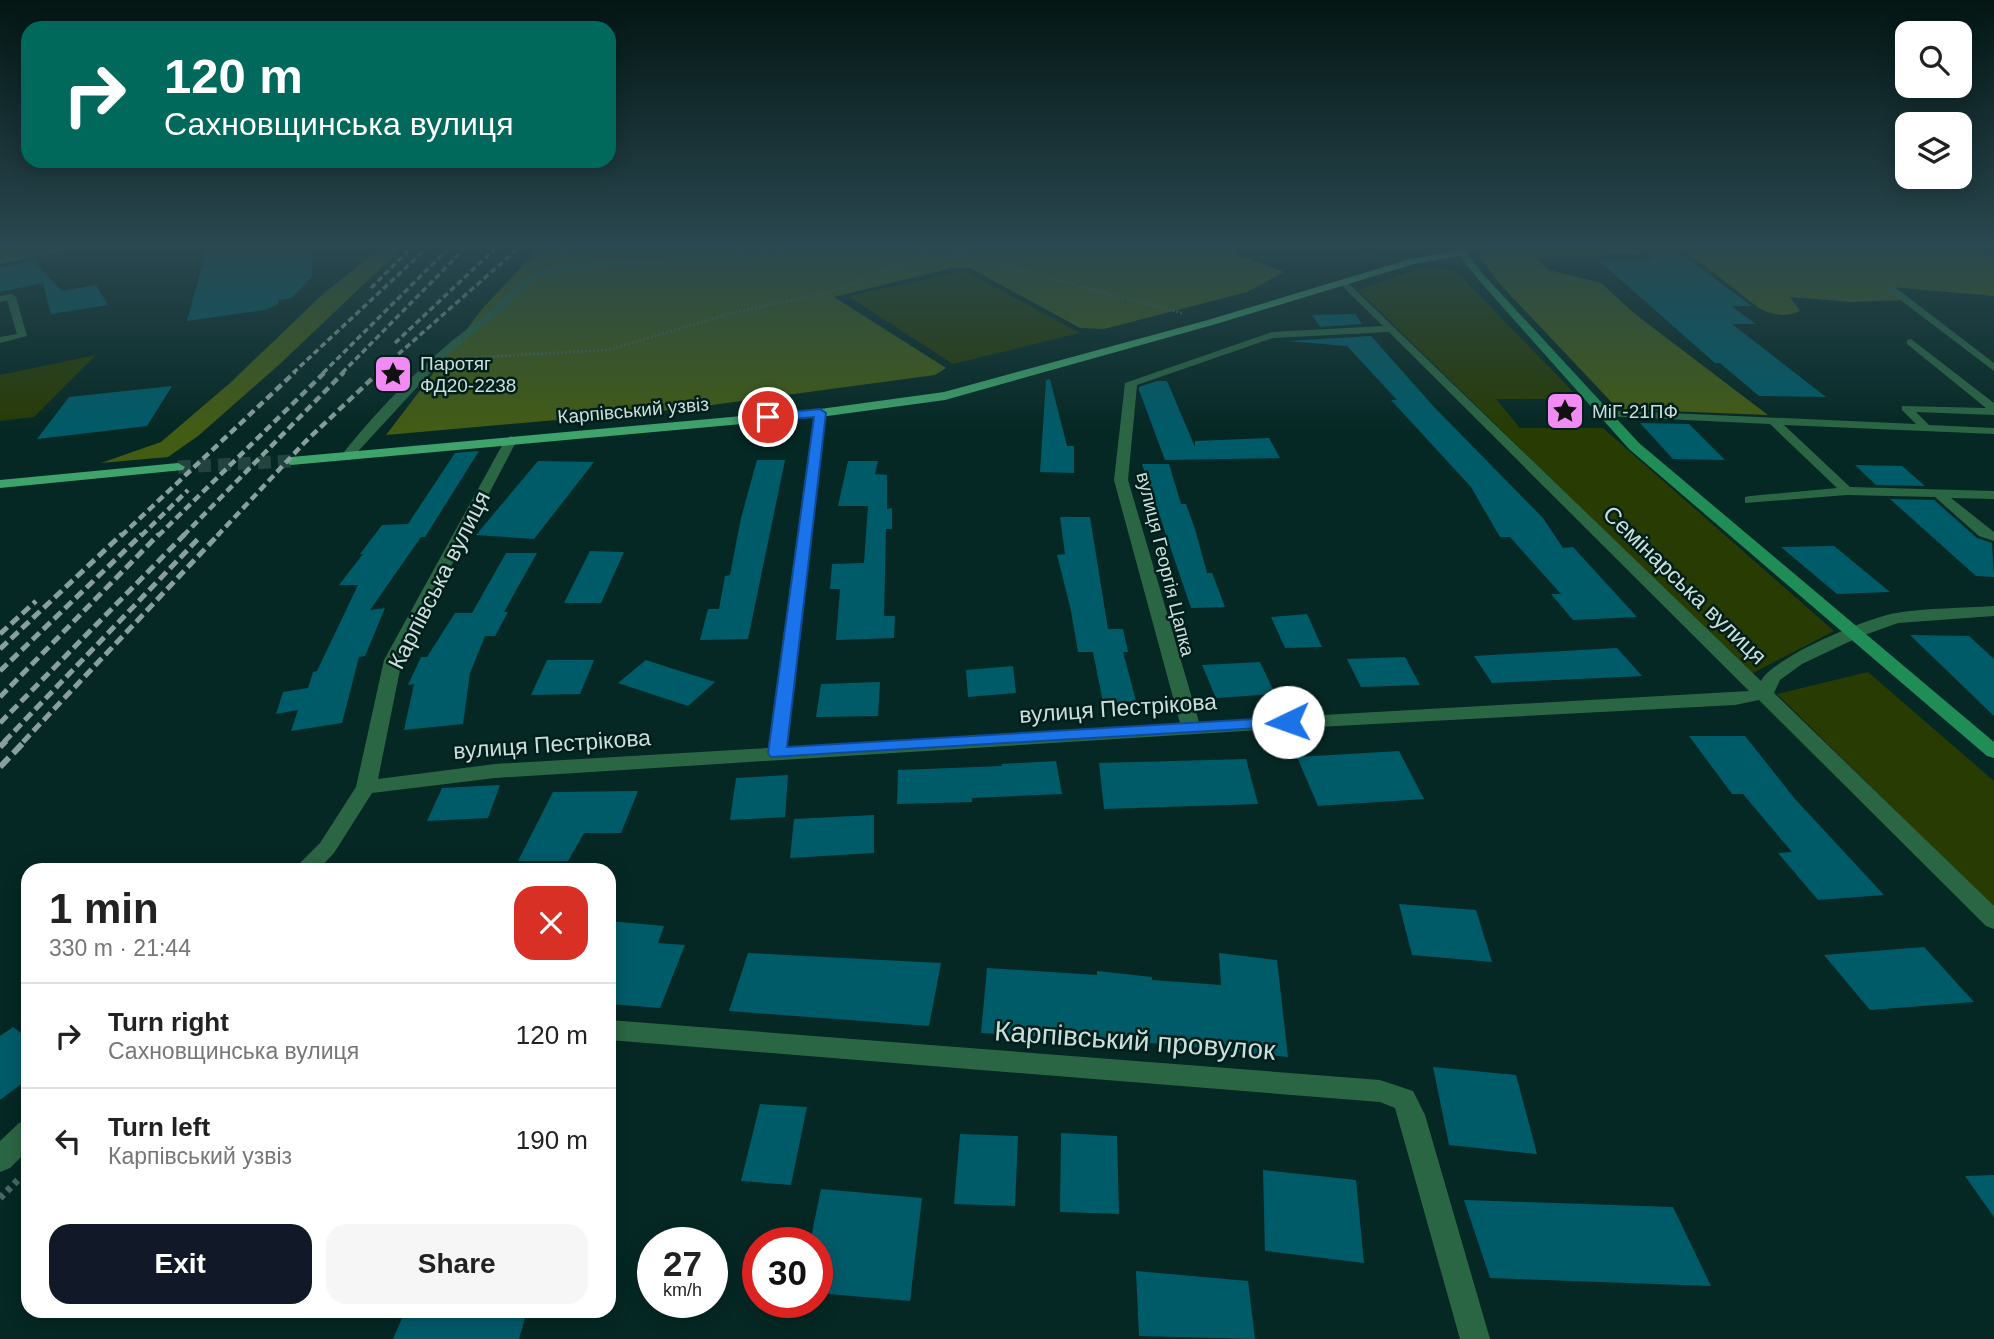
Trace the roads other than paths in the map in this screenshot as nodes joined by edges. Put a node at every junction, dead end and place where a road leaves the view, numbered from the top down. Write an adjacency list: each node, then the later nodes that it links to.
1 (14, 307): 8 (lane)
2 (500, 307): 18 (lane)
3 (1261, 307): 12 (main road, Карпівський узвіз)
4 (1369, 307): 7 (street, Семінарська вулиця)
5 (1511, 307): 13 (main road)
6 (1916, 307): 10 (lane)
7 (1391, 329): 29 (street, Семінарська вулиця); 30 (street, вулиця Георгія Цапка)
8 (0, 340)
9 (1911, 342): 11 (lane)
10 (1994, 368)
11 (1994, 410): 15 (lane)
12 (820, 413): 17 (main road, Карпівський узвіз); 32 (street)
13 (1602, 413): 14 (lane); 28 (main road)
14 (1773, 421): 15 (lane); 22 (lane)
15 (1926, 428): 16 (lane)
16 (1994, 431)
17 (511, 440): 18 (main road, Карпівський узвіз); 33 (street, Карпівська вулиця)
18 (346, 457): 19 (main road, Карпівський узвіз)
19 (290, 461)
20 (178, 467): 21 (main road)
21 (0, 484)
22 (1847, 491): 23 (lane); 25 (lane)
23 (1939, 494): 24 (lane); 26 (lane)
24 (1994, 495)
25 (1750, 500)
26 (1994, 537)
27 (1994, 611): 28 (street)
28 (1853, 633): 29 (street); 31 (main road)
29 (1765, 693): 30 (street, вулиця Пестрікова); 35 (street, Семінарська вулиця)
30 (1191, 728): 32 (street, вулиця Пестрікова)
31 (1994, 752)
32 (777, 753): 33 (street, вулиця Пестрікова)
33 (366, 787): 34 (street, Карпівська вулиця)
34 (311, 863)
35 (1994, 920)
36 (616, 1031): 39 (street, Карпівський провулок)
37 (21, 1139): 38 (street)
38 (0, 1159)
39 (1475, 1339)

